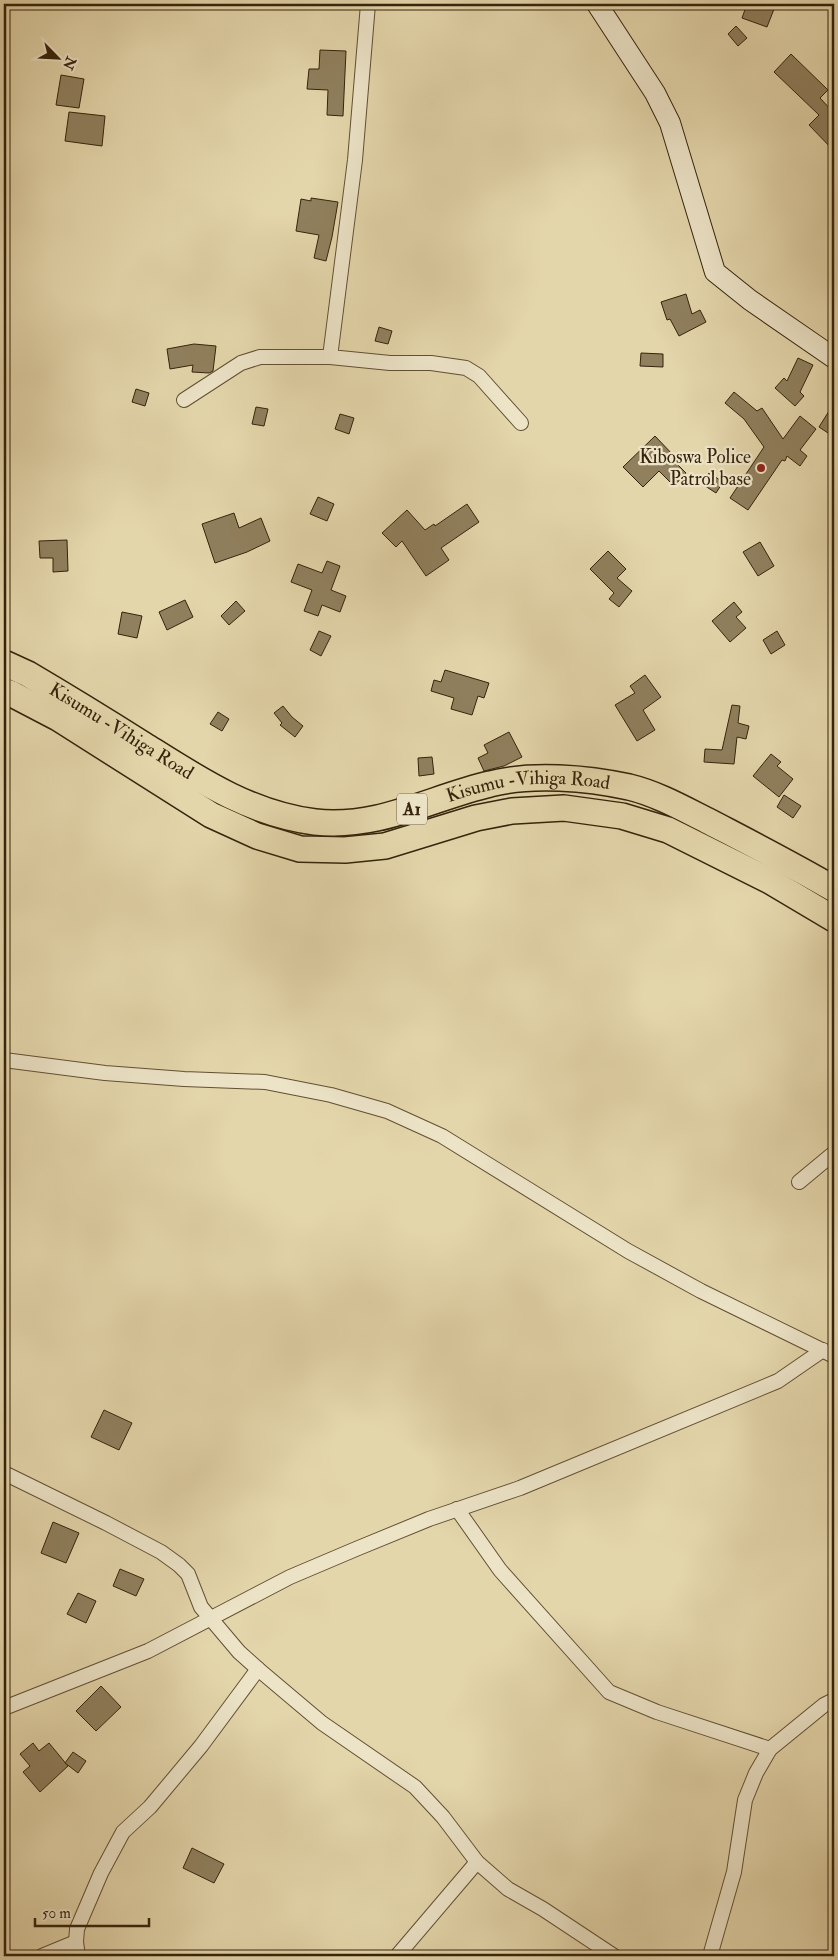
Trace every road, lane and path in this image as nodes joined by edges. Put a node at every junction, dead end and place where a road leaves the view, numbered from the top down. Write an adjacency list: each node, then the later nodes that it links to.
1 (368, 4): 3 (street)
2 (597, 4): 4 (street)
3 (330, 358): 5 (street); 6 (street)
4 (834, 358)
5 (184, 400)
6 (521, 423)
7 (4, 664): 9 (highway, Kisumu -Vihiga Road / A1)
8 (4, 691): 10 (highway, Kisumu -Vihiga Road / A1)
9 (834, 889)
10 (834, 919)
11 (4, 1060): 14 (street)
12 (834, 1153): 13 (street)
13 (799, 1182)
14 (829, 1353): 16 (street)
15 (4, 1473): 17 (street)
16 (458, 1509): 17 (street); 21 (street)
17 (211, 1618): 18 (street); 20 (street)
18 (258, 1669): 22 (street); 23 (street)
19 (834, 1700): 21 (street)
20 (4, 1708)
21 (770, 1749): 28 (street)
22 (478, 1862): 26 (street); 27 (street)
23 (76, 1942): 24 (street); 25 (street)
24 (42, 1956)
25 (78, 1956)
26 (396, 1956)
27 (614, 1956)
28 (710, 1956)

